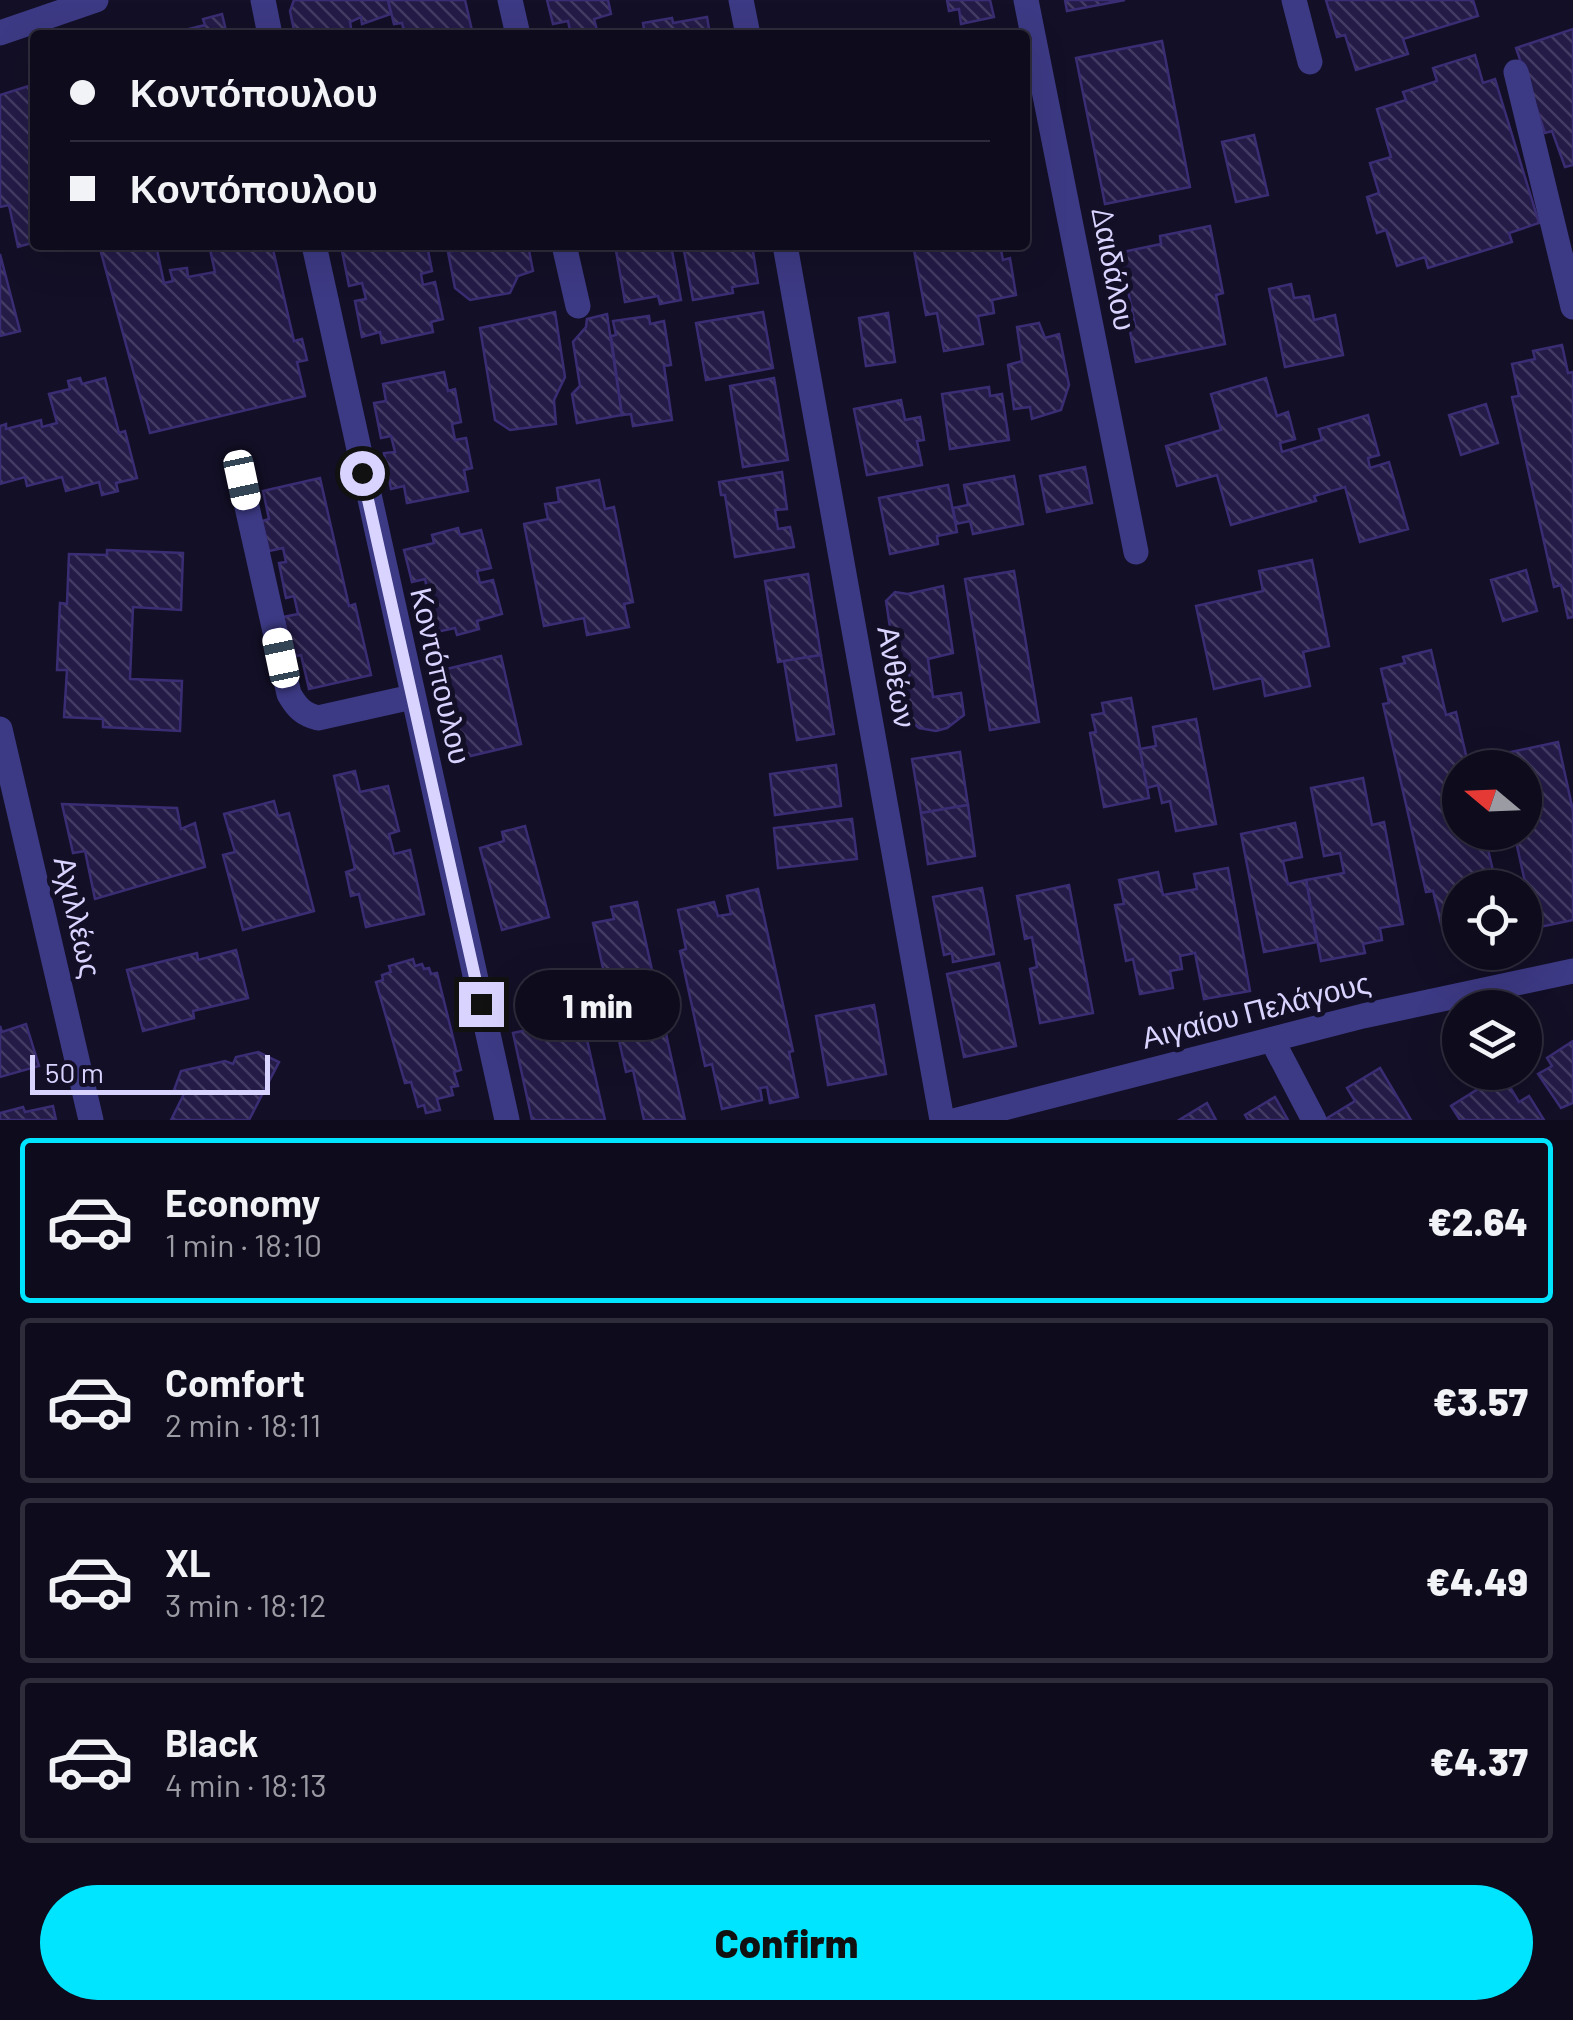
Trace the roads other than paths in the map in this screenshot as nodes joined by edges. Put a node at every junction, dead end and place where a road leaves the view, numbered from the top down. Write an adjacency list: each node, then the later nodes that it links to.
1 (96, 0): 10 (street)
2 (263, 0): 7 (street)
3 (510, 0): 8 (street)
4 (742, 0): 9 (street)
5 (1026, 0): 19 (street, Δαιδάλου)
6 (1294, 0): 11 (street)
7 (269, 30)
8 (517, 30)
9 (747, 30)
10 (0, 33)
11 (1310, 62)
12 (1516, 72): 17 (street)
13 (315, 250): 20 (street, Κοντόπουλου)
14 (565, 250): 16 (street)
15 (786, 250): 26 (street, Ανθέων)
16 (578, 306)
17 (1573, 307)
18 (242, 480): 20 (street)
19 (1136, 552)
20 (412, 697): 25 (street, Κοντόπουλου)
21 (1, 735): 24 (street, Αχιλλέως)
22 (1573, 971): 23 (street, Αιγαίου Πελάγους)
23 (1272, 1040): 27 (street, Αιγαίου Πελάγους); 28 (street)
24 (91, 1120)
25 (507, 1120)
26 (942, 1120)
27 (957, 1120)
28 (1314, 1120)

